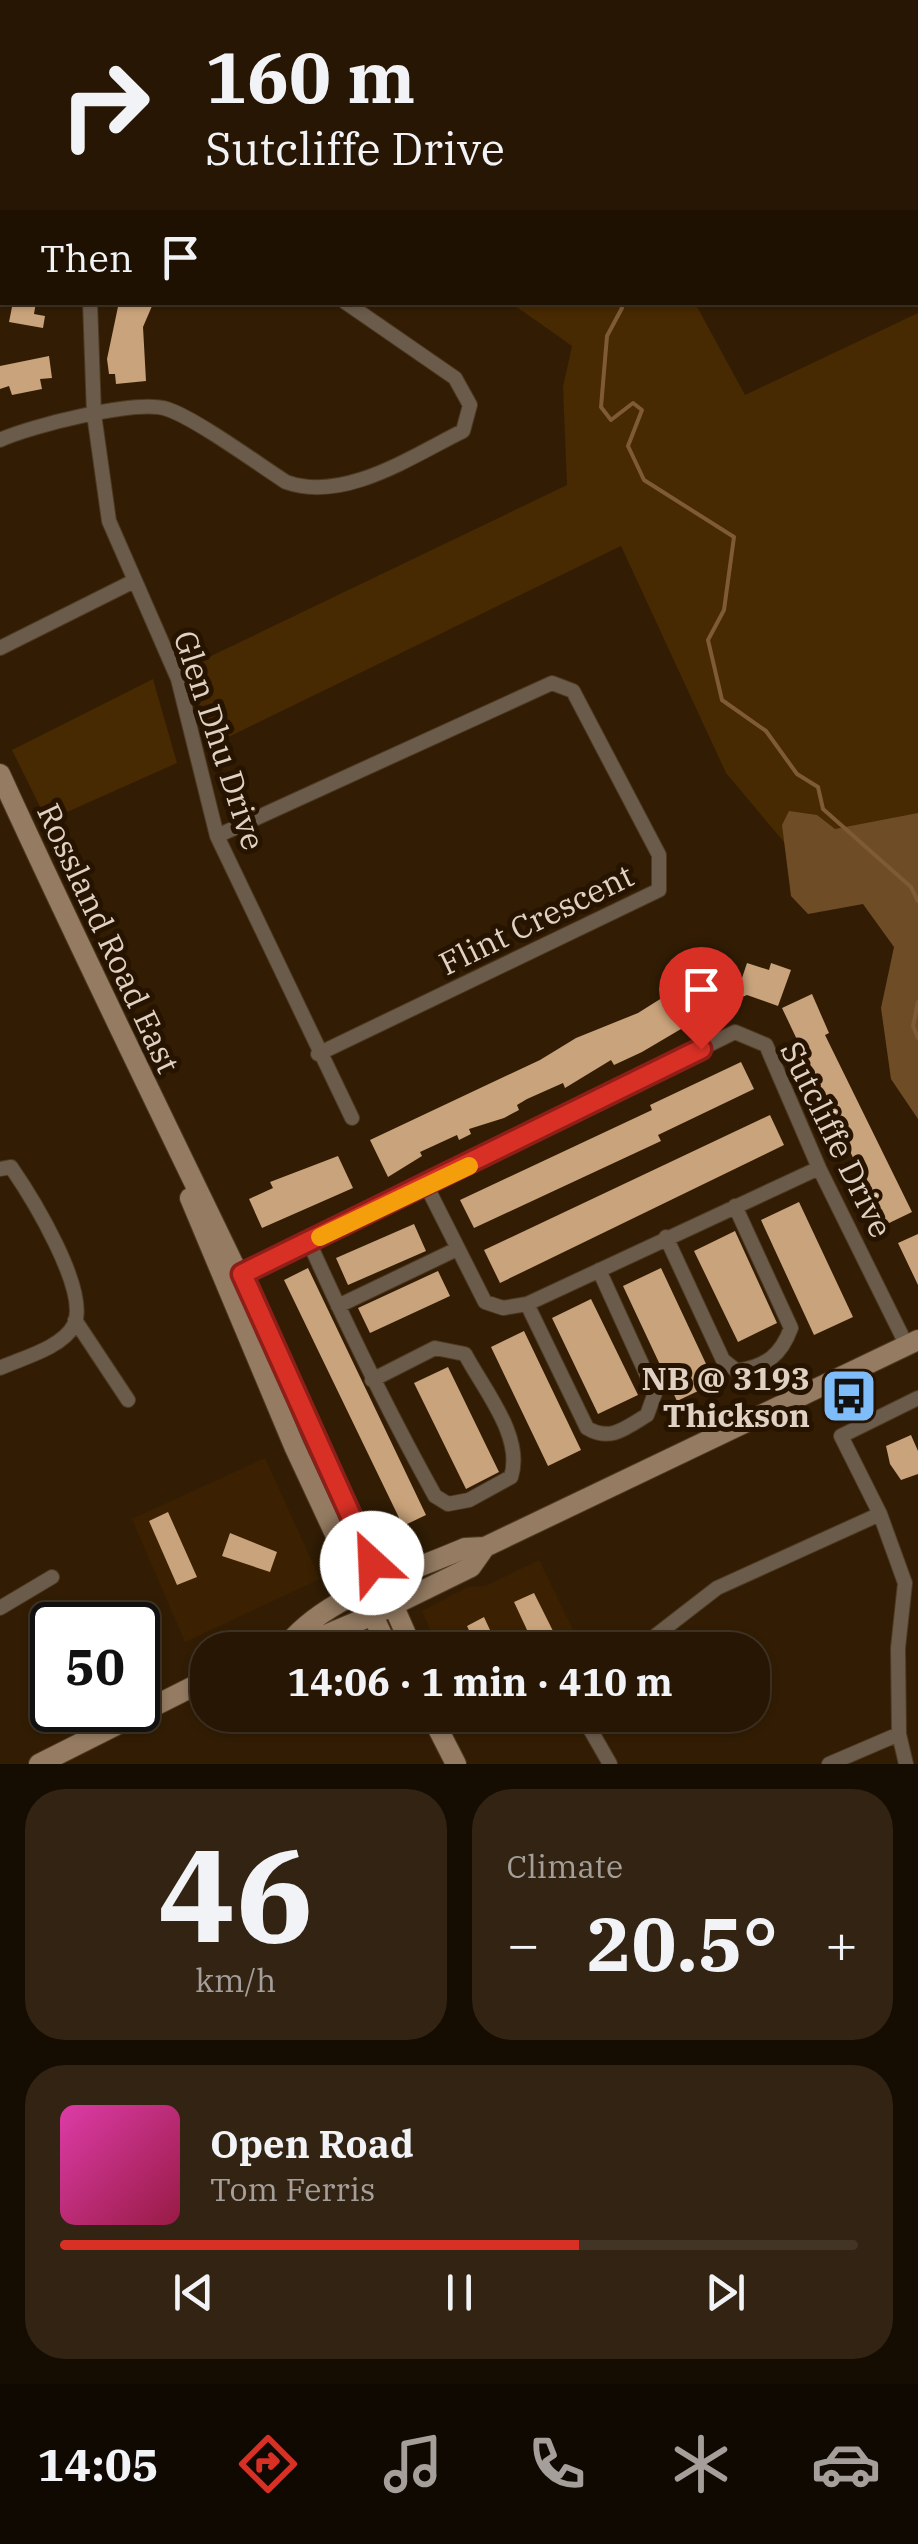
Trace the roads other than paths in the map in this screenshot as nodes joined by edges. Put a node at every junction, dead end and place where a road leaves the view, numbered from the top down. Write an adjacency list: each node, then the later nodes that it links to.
1 (90, 305): 3 (street, Glen Dhu Drive)
2 (349, 305): 3 (street)
3 (94, 414): 4 (street); 5 (street, Glen Dhu Drive)
4 (0, 440)
5 (134, 581): 6 (street); 8 (street, Glen Dhu Drive)
6 (0, 648)
7 (0, 774): 11 (main road, Rossland Road East)
8 (216, 836): 9 (street, Glen Dhu Drive); 9 (street, Flint Crescent)
9 (318, 1054): 10 (street, Glen Dhu Drive)
10 (352, 1118)
11 (163, 1126): 20 (main road, Rossland Road East); 32 (main road, Rossland Road East)
12 (0, 1168): 23 (street)
13 (819, 1168): 14 (street, Sutcliffe Drive); 15 (street); 24 (street, Sutcliffe Drive)
14 (427, 1187): 17 (street, Sutcliffe Drive); 18 (street)
15 (735, 1206): 16 (street); 16 (street)
16 (666, 1238): 19 (street)
17 (309, 1242): 20 (street, Sutcliffe Drive); 22 (street)
18 (455, 1250): 21 (street); 22 (street)
19 (599, 1270): 21 (street); 21 (street)
20 (242, 1274): 32 (main road, Rossland Road East)
21 (527, 1304)
22 (338, 1306): 26 (street)
23 (76, 1320): 25 (street); 28 (street)
24 (913, 1343): 30 (main road)
25 (0, 1368)
26 (372, 1380): 26 (street)
27 (918, 1398): 29 (street)
28 (128, 1400)
29 (880, 1514): 39 (street); 43 (street)
30 (485, 1548): 32 (main road); 34 (main road)
31 (52, 1577): 33 (street)
32 (373, 1589): 34 (main road, Rossland Road East); 35 (main road)
33 (0, 1608)
34 (383, 1610): 36 (main road); 37 (main road, Rossland Road East); 38 (main road, Rossland Road East)
35 (296, 1632)
36 (332, 1632)
37 (386, 1632)
38 (399, 1632)
39 (660, 1632)
40 (190, 1688): 44 (main road)
41 (440, 1732): 45 (main road)
42 (592, 1732): 46 (street)
43 (899, 1734): 47 (street); 48 (street)
44 (39, 1764)
45 (456, 1764)
46 (610, 1764)
47 (828, 1764)
48 (906, 1764)

